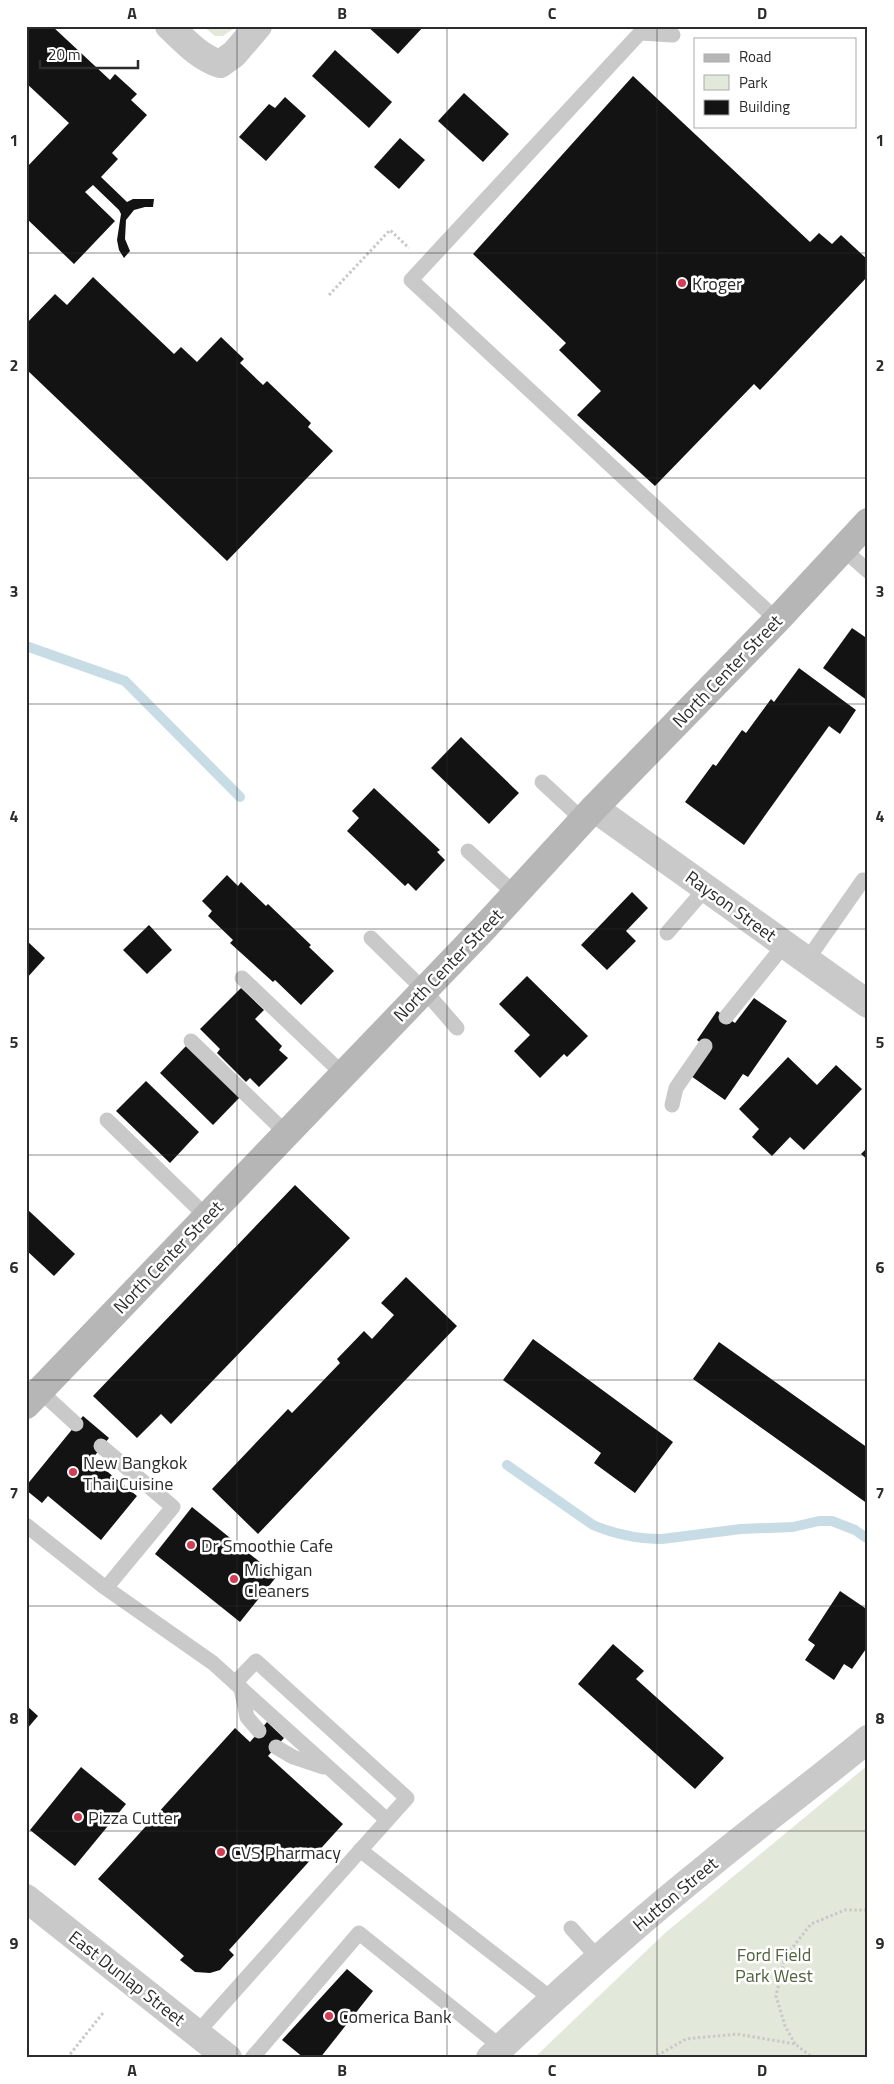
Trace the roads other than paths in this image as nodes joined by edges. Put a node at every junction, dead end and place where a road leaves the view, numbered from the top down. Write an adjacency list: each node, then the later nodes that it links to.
1 (169, 26): 2 (street)
2 (258, 26)
3 (674, 35): 7 (lane)
4 (868, 522): 5 (main road, North Center Street)
5 (843, 549): 6 (lane); 7 (main road, North Center Street)
6 (868, 571)
7 (777, 620): 9 (main road, North Center Street)
8 (542, 782): 9 (lane)
9 (589, 814): 12 (street, Rayson Street); 13 (main road, North Center Street)
10 (468, 851): 13 (lane)
11 (863, 880): 17 (lane)
12 (706, 888): 14 (lane); 16 (street, Rayson Street)
13 (515, 894): 19 (main road, North Center Street)
14 (667, 933)
15 (371, 938): 19 (lane)
16 (785, 944): 17 (street, Rayson Street); 21 (lane)
17 (807, 960): 20 (street, Rayson Street)
18 (242, 978): 25 (lane)
19 (424, 990): 22 (lane); 25 (main road, North Center Street)
20 (868, 1004)
21 (726, 1017)
22 (457, 1028)
23 (191, 1041): 28 (lane)
24 (705, 1046): 26 (lane)
25 (344, 1075): 28 (main road, North Center Street)
26 (672, 1104)
27 (107, 1120): 29 (lane)
28 (287, 1134): 29 (main road, North Center Street)
29 (208, 1216): 30 (main road, North Center Street)
30 (33, 1398): 31 (lane)
31 (76, 1424)
32 (102, 1446): 34 (lane)
33 (26, 1525): 34 (lane)
34 (106, 1588): 35 (lane)
35 (238, 1685): 36 (lane); 39 (lane); 40 (lane)
36 (260, 1731)
37 (868, 1739): 44 (street, Hutton Street)
38 (276, 1747): 39 (lane)
39 (332, 1770): 40 (lane)
40 (387, 1820): 41 (lane)
41 (360, 1850): 45 (lane); 46 (lane)
42 (26, 1898): 46 (street, East Dunlap Street)
43 (571, 1928): 44 (lane)
44 (599, 1960): 45 (street, Hutton Street)
45 (553, 2000): 47 (street, Hutton Street)
46 (197, 2033): 48 (street, East Dunlap Street)
47 (495, 2052): 49 (lane)
48 (228, 2058)
49 (252, 2058)

